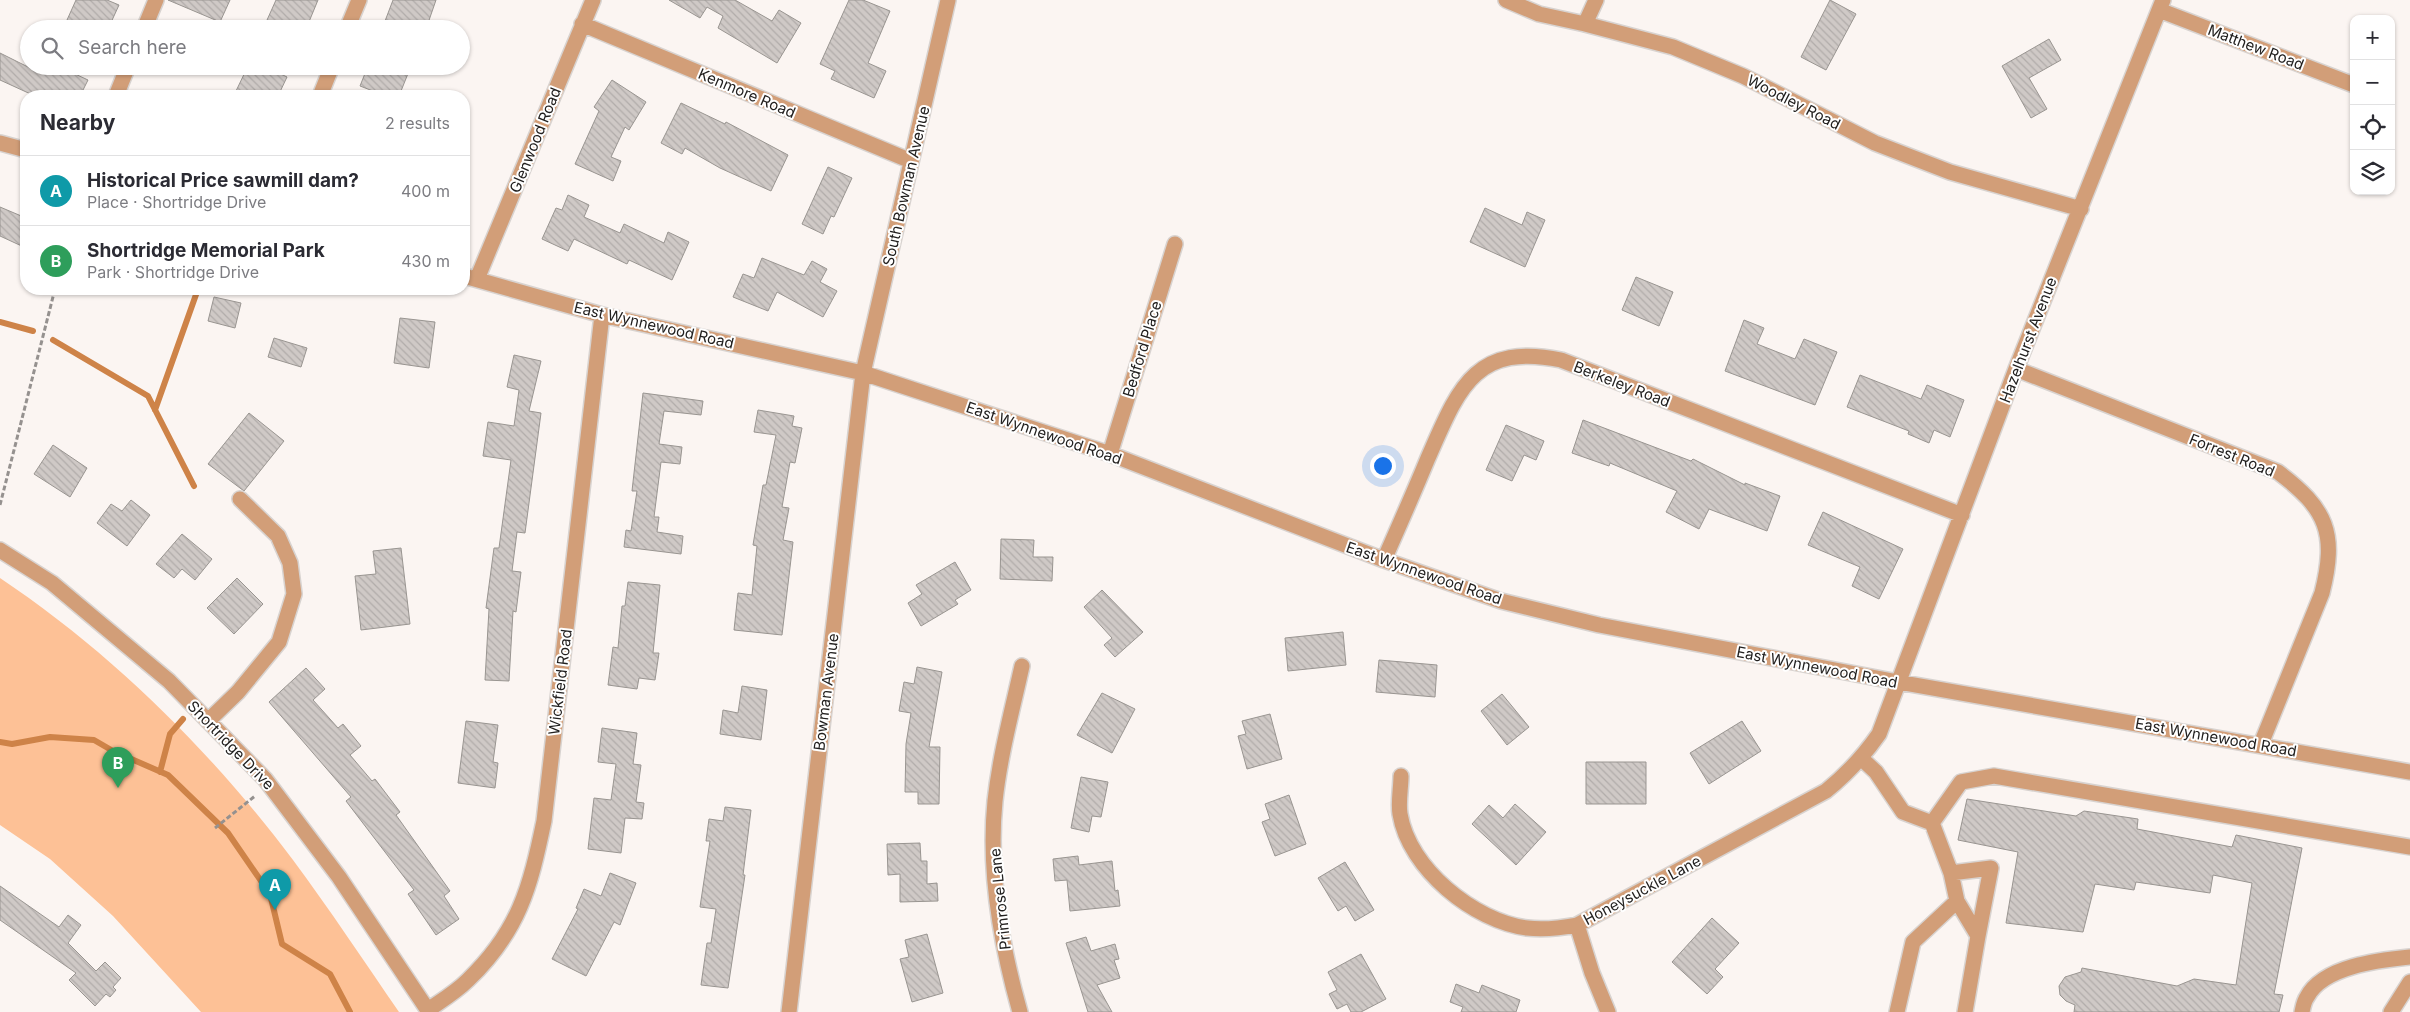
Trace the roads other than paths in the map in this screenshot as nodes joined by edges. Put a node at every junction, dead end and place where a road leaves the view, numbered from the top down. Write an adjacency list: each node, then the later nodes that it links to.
1 (156, 0): 8 (street)
2 (359, 0): 9 (street)
3 (593, 0): 10 (street, Glenwood Road)
4 (948, 0): 19 (street, South Bowman Avenue)
5 (1506, 0): 11 (street, Woodley Road)
6 (1596, 0): 11 (street)
7 (2161, 5): 14 (street, Matthew Road); 20 (street, Hazelhurst Avenue)
8 (148, 20)
9 (351, 20)
10 (582, 24): 19 (street, Kenmore Road); 22 (street, Glenwood Road)
11 (1585, 24): 20 (street, Woodley Road)
12 (124, 75): 15 (street)
13 (328, 75): 16 (street)
14 (2350, 83)
15 (118, 90)
16 (322, 90)
17 (0, 143): 18 (street)
18 (20, 148)
19 (911, 161): 25 (street, South Bowman Avenue)
20 (2081, 209): 24 (street, Hazelhurst Avenue)
21 (1174, 244): 26 (street, Bedford Place)
22 (471, 278): 23 (street, East Wynnewood Road)
23 (602, 315): 25 (street, East Wynnewood Road); 46 (street, Wickfield Road)
24 (2016, 370): 28 (street, Hazelhurst Avenue); 34 (street, Forrest Road)
25 (863, 373): 26 (street, East Wynnewood Road); 47 (street, Bowman Avenue)
26 (1110, 454): 30 (street, East Wynnewood Road)
27 (240, 499): 33 (street)
28 (1962, 515): 30 (street, Berkeley Road); 32 (street, Hazelhurst Avenue)
29 (0, 550): 33 (street, Shortridge Drive)
30 (1384, 560): 32 (street, East Wynnewood Road)
31 (1022, 666): 48 (street, Primrose Lane)
32 (1898, 682): 34 (street, East Wynnewood Road); 35 (street, Honeysuckle Lane)
33 (208, 720): 46 (street, Shortridge Drive)
34 (2261, 744): 36 (street, East Wynnewood Road)
35 (1862, 759): 38 (street); 42 (street, Honeysuckle Lane)
36 (2410, 772)
37 (1401, 776): 42 (street, Honeysuckle Lane)
38 (1932, 823): 39 (street); 40 (street)
39 (2410, 847)
40 (1950, 873): 41 (street); 43 (street)
41 (1957, 901): 43 (street); 50 (street)
42 (1577, 926): 49 (street)
43 (1978, 936): 51 (street)
44 (2410, 957): 52 (street)
45 (2410, 982): 53 (street)
46 (429, 1011)
47 (789, 1012)
48 (1020, 1012)
49 (1608, 1012)
50 (1897, 1012)
51 (1965, 1012)
52 (2302, 1012)
53 (2390, 1012)

